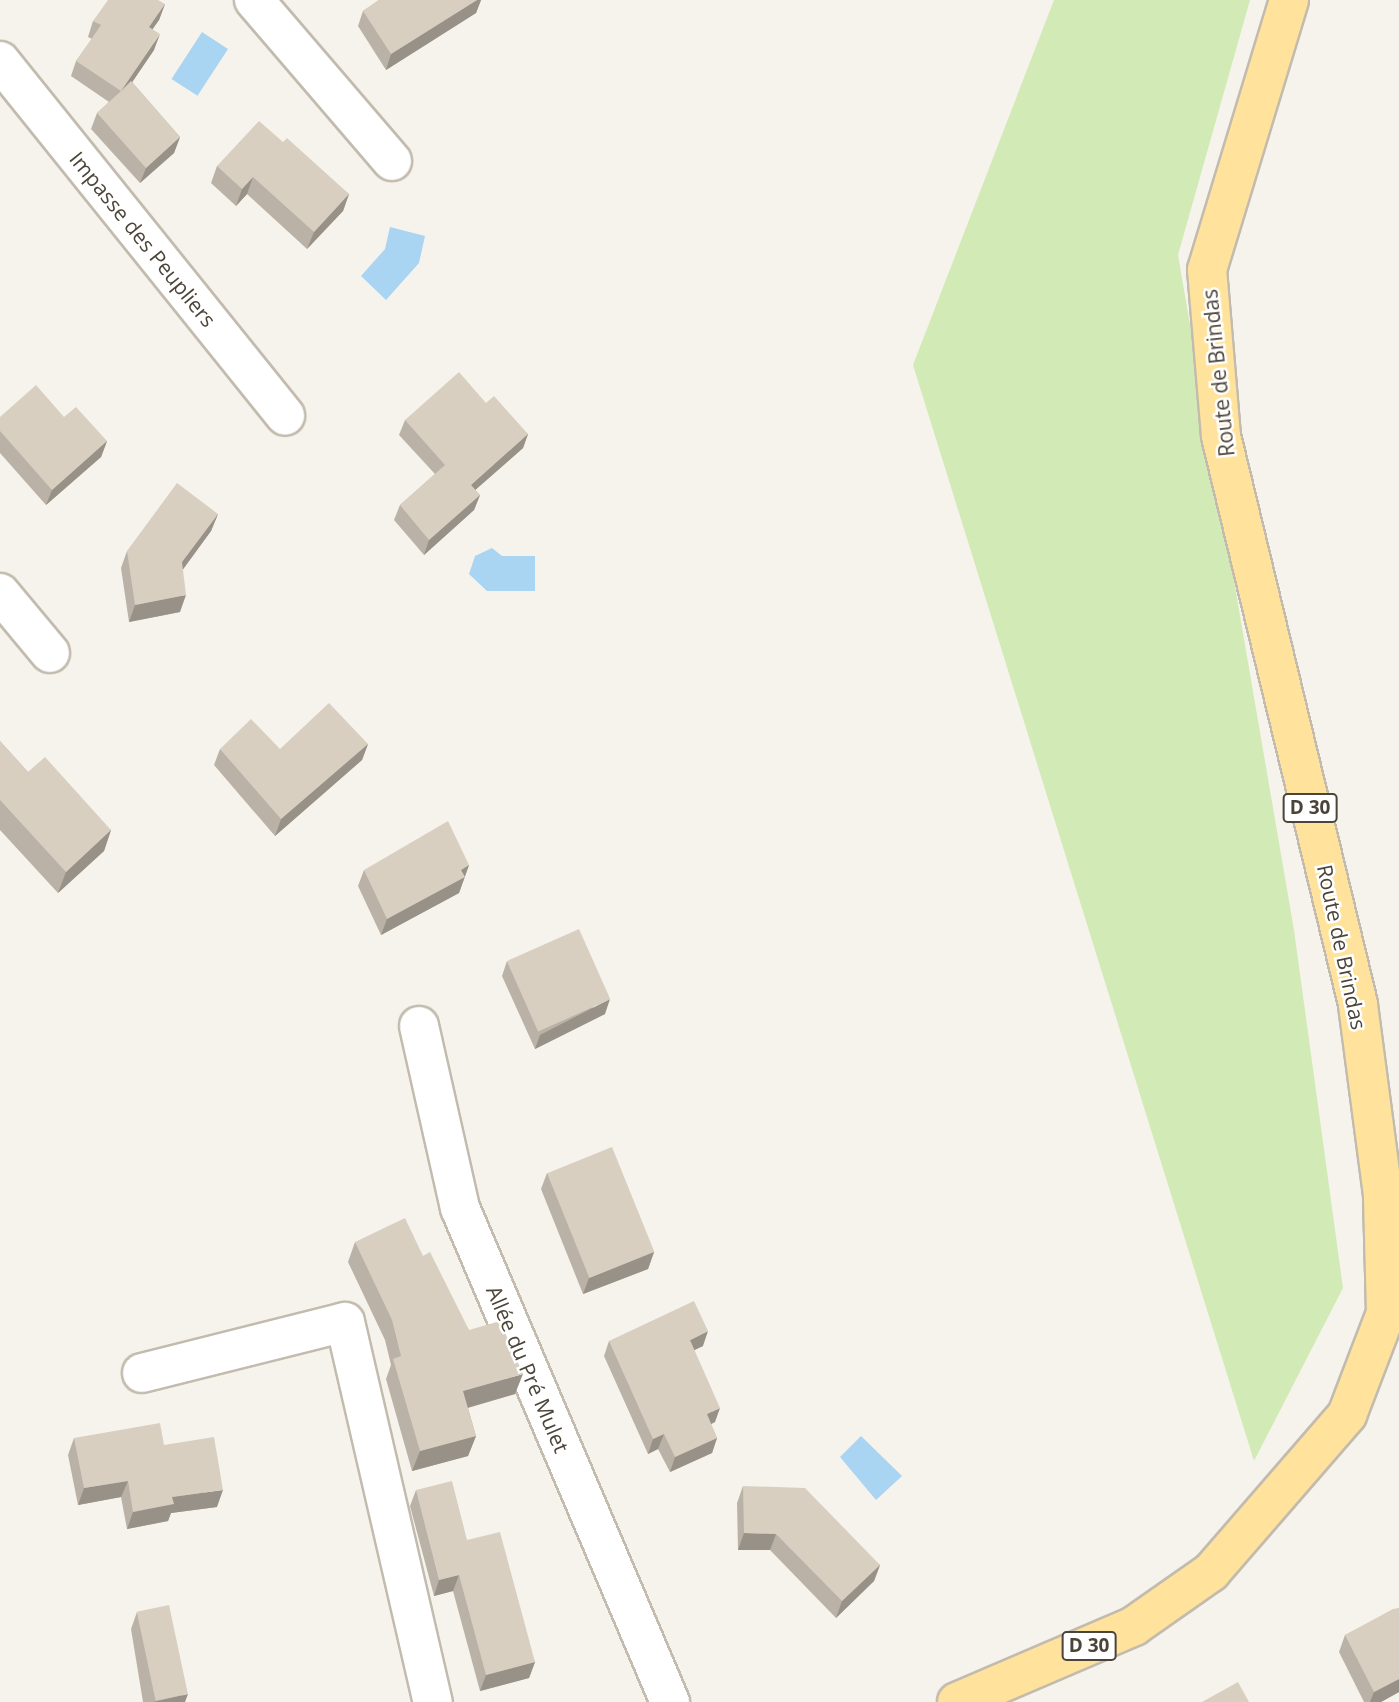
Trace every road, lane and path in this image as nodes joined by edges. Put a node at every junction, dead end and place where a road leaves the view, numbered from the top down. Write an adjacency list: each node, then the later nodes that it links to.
1 (254, 0): 4 (street)
2 (1289, 0): 9 (main road, Route de Brindas / D 30)
3 (0, 61): 5 (street, Impasse des Peupliers)
4 (392, 161)
5 (285, 416)
6 (0, 593): 7 (street)
7 (50, 653)
8 (419, 1026): 12 (street, Allée du Pré Mulet)
9 (1393, 1297): 13 (main road, Route de Brindas / D 30)
10 (142, 1373): 11 (street)
11 (433, 1702)
12 (670, 1702)
13 (957, 1702)

